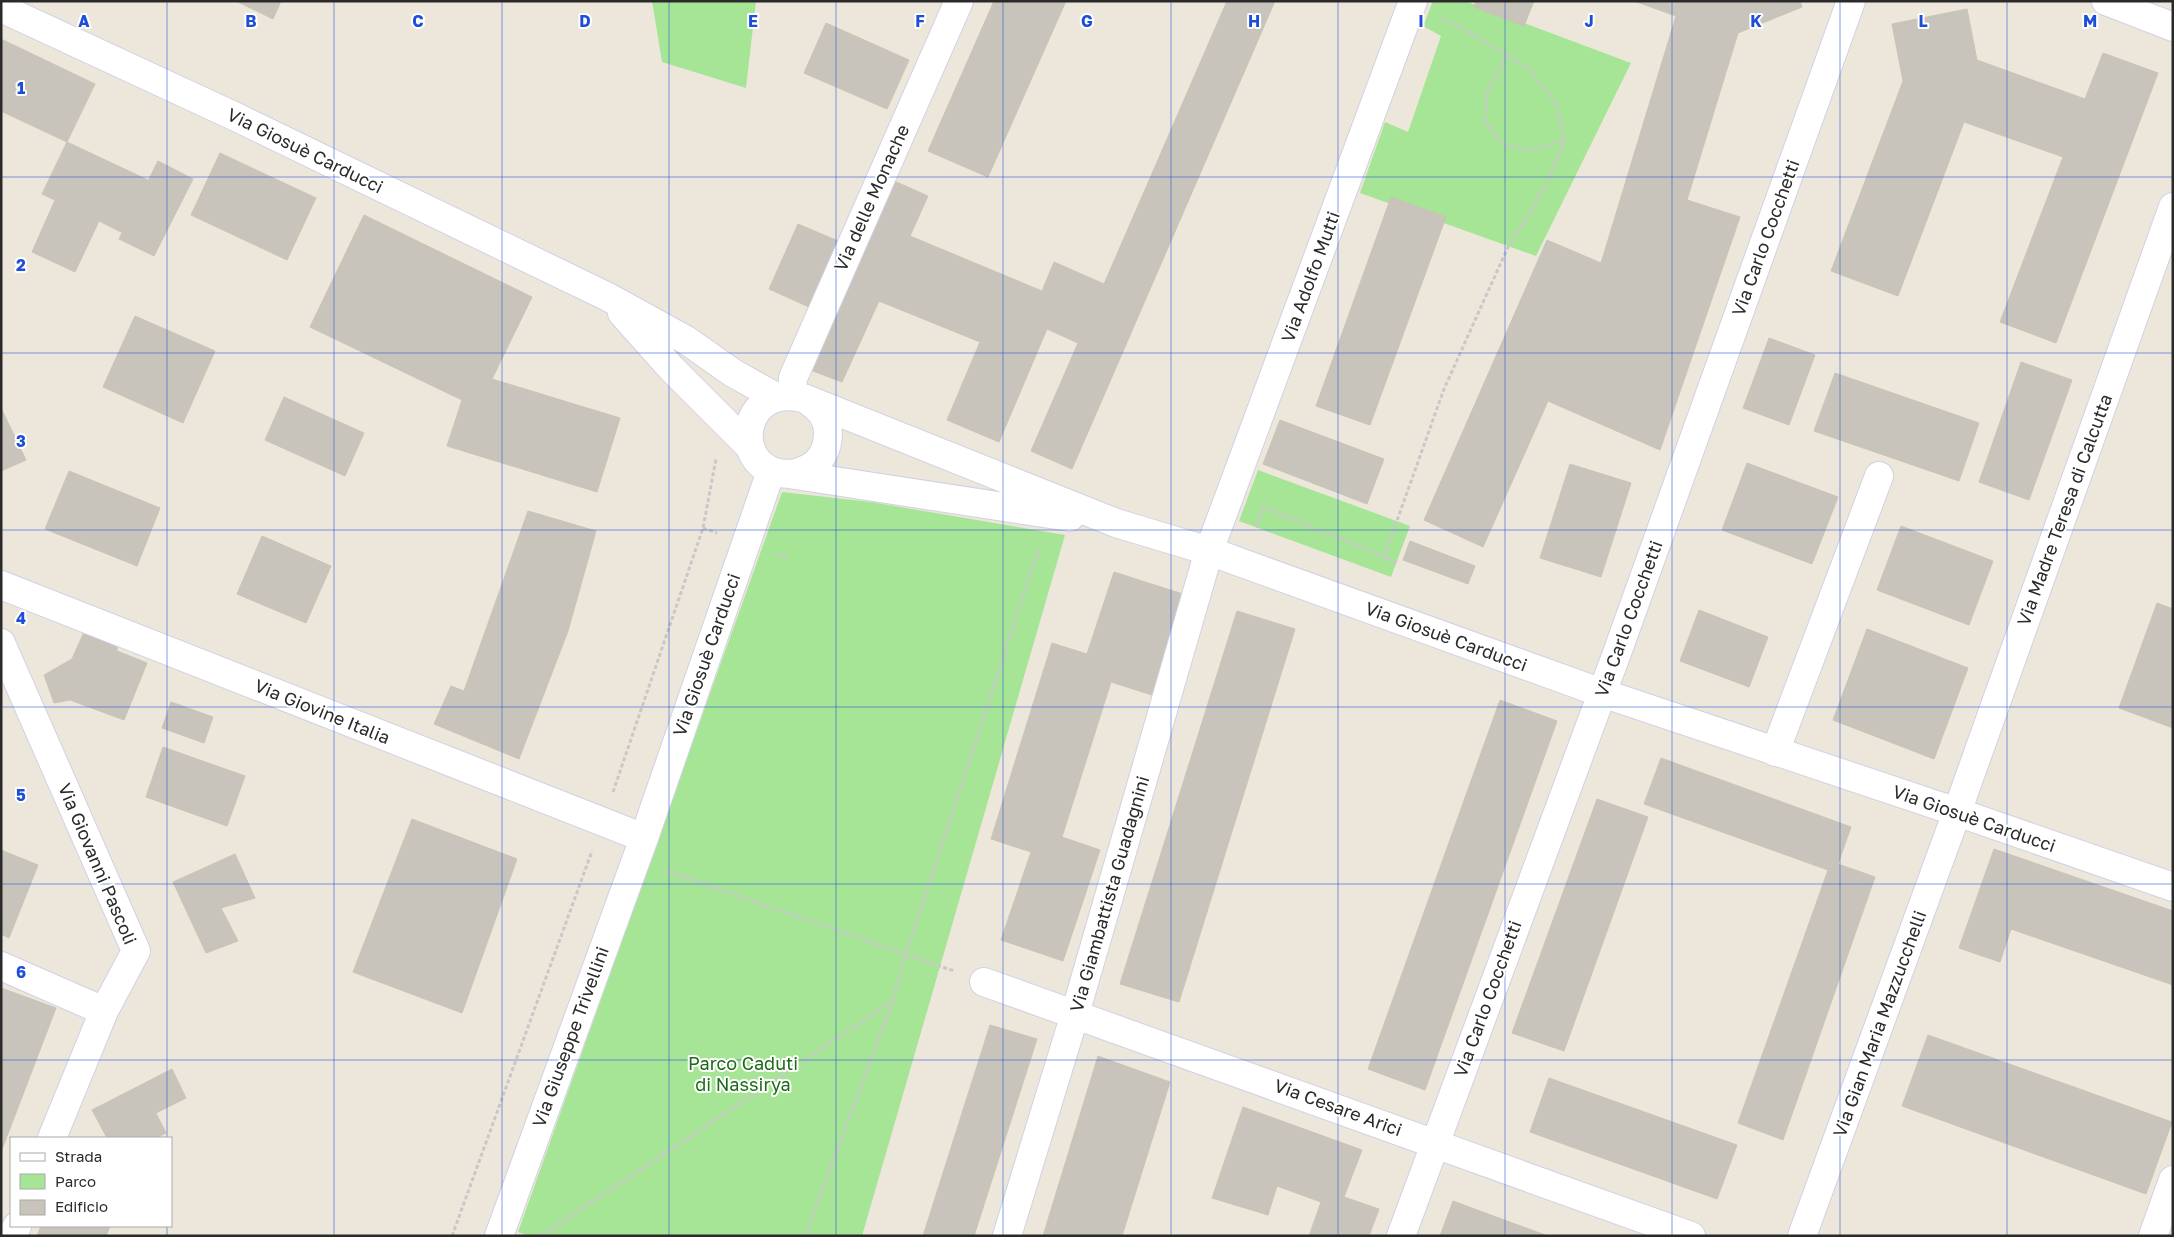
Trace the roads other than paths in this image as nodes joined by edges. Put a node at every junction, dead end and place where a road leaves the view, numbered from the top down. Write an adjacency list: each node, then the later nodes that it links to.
1 (958, 1): 9 (street, Via delle Monache)
2 (1851, 1): 17 (street, Via Carlo Cocchetti)
3 (2106, 1): 6 (street)
4 (1412, 4): 14 (street, Via Adolfo Mutti)
5 (1, 8): 8 (street, Via Giosuè Carducci)
6 (2173, 27)
7 (2173, 207): 19 (street, Via Madre Teresa di Calcutta)
8 (608, 297): 9 (street, Via Giosuè Carducci); 10 (street, Via Giosuè Carducci)
9 (791, 397): 10 (street); 11 (street, Via Giosuè Carducci); 13 (street, Via Giosuè Carducci)
10 (750, 448): 11 (street, Via Giosuè Carducci)
11 (780, 473): 13 (street, Via Giosuè Carducci); 20 (street, Via Giosuè Carducci)
12 (1880, 476): 18 (street)
13 (1116, 523): 14 (street, Via Giosuè Carducci)
14 (1209, 551): 17 (street, Via Giosuè Carducci); 25 (street, Via Giambattista Guadagnini)
15 (1, 585): 20 (street, Via Giovine Italia)
16 (1, 643): 24 (street, Via Giovanni Pascoli)
17 (1602, 693): 18 (street, Via Giosuè Carducci); 27 (street, Via Carlo Cocchetti)
18 (1775, 752): 19 (street, Via Giosuè Carducci)
19 (1957, 812): 21 (street, Via Giosuè Carducci); 33 (street, Via Gian Maria Mazzucchelli)
20 (644, 838): 29 (street, Via Giuseppe Trivellini)
21 (2173, 888)
22 (1, 966): 24 (street)
23 (984, 982): 25 (street, Via Cesare Arici)
24 (104, 1011): 26 (street, Via Giovanni Pascoli)
25 (1075, 1014): 27 (street, Via Cesare Arici); 30 (street, Via Giambattista Guadagnini)
26 (52, 1137)
27 (1434, 1143): 31 (street, Via Carlo Cocchetti); 32 (street, Via Cesare Arici)
28 (2173, 1180): 34 (street)
29 (499, 1236)
30 (1007, 1236)
31 (1401, 1236)
32 (1691, 1236)
33 (1802, 1236)
34 (2153, 1236)

